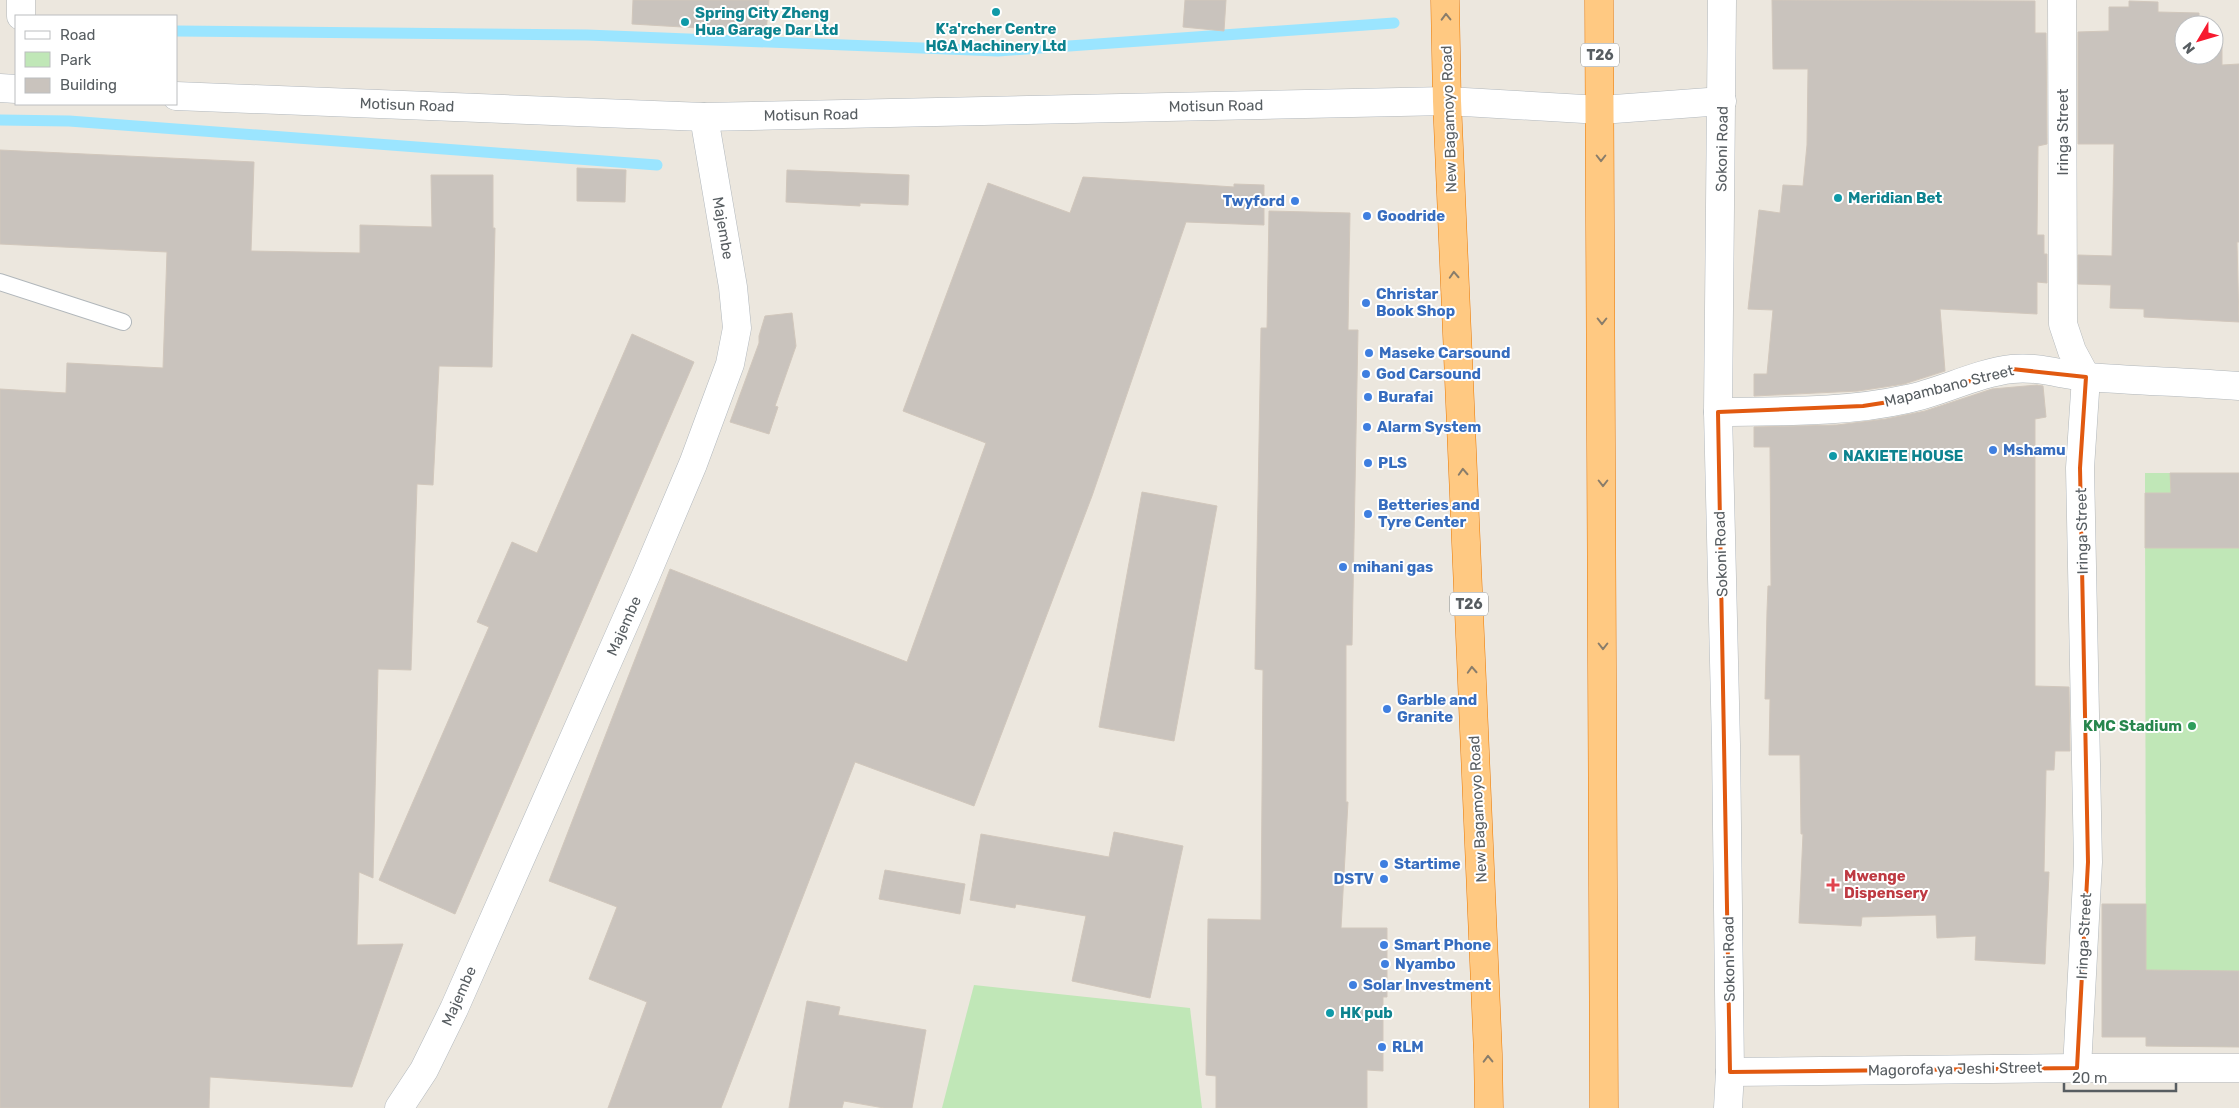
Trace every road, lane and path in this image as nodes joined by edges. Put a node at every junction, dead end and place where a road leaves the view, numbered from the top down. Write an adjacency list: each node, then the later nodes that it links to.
1 (21, 0): 6 (street)
2 (1446, 0): 10 (highway, New Bagamoyo Road / T26, one-way to 2)
3 (1599, 0): 12 (highway, T26)
4 (1722, 0): 11 (street, Sokoni Road)
5 (2062, 0): 16 (street, Iringa Street)
6 (21, 15)
7 (0, 88): 8 (street)
8 (15, 89)
9 (178, 96): 13 (street, Motisun Road)
10 (1447, 101): 12 (street, Motisun Road); 13 (street, Motisun Road); 23 (highway, New Bagamoyo Road / T26, one-way to 10)
11 (1722, 101): 12 (street, Motisun Road); 18 (street, Sokoni Road)
12 (1601, 110): 24 (highway, T26, one-way to 24)
13 (704, 117): 22 (street, Majembe)
14 (0, 282): 15 (lane)
15 (123, 322)
16 (2086, 377): 17 (street, Mapambano Street); 18 (street, Mapambano Street); 19 (street, Iringa Street)
17 (2239, 386)
18 (1718, 412): 21 (street, Sokoni Road)
19 (2077, 1068): 20 (street, Magorofa ya Jeshi Street); 21 (street, Magorofa ya Jeshi Street)
20 (2239, 1068)
21 (1730, 1072): 25 (street, Sokoni Road)
22 (399, 1108)
23 (1489, 1108)
24 (1604, 1108)
25 (1728, 1108)

